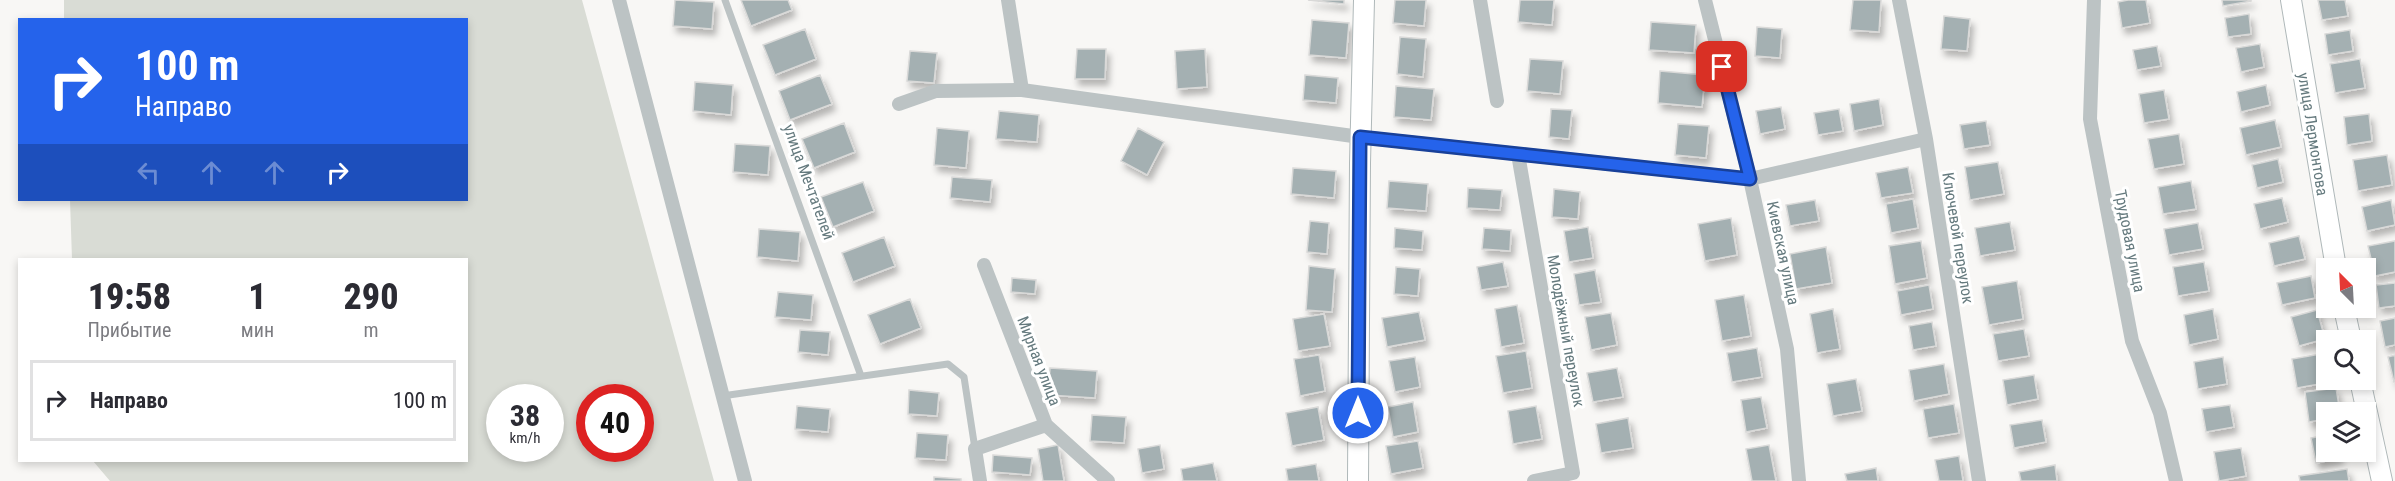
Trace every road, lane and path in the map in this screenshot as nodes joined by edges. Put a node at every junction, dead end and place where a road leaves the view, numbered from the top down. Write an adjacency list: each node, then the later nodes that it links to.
1 (619, 0): 21 (street)
2 (724, 0): 19 (lane, улица Мечтателей)
3 (1008, 0): 10 (street)
4 (1364, 0): 13 (street)
5 (1480, 0): 11 (street)
6 (1705, 0): 16 (street, Киевская улица)
7 (1899, 0): 14 (street, Ключевой переулок)
8 (2094, 0): 31 (street, Трудовая улица)
9 (2291, 0): 17 (street, улица Лермонтова)
10 (1022, 90): 12 (street); 13 (street)
11 (1497, 101)
12 (899, 104)
13 (1360, 137): 15 (street); 27 (street)
14 (1926, 139): 16 (street); 30 (street, Ключевой переулок)
15 (1518, 154): 16 (street); 28 (street, Молодёжный переулок)
16 (1750, 179): 29 (street, Киевская улица)
17 (2334, 258)
18 (984, 265): 22 (street, Мирная улица)
19 (861, 376): 21 (lane); 23 (lane)
20 (2362, 390): 32 (street)
21 (722, 396): 24 (street)
22 (1046, 425): 23 (street); 26 (street, Мирная улица)
23 (975, 449): 25 (street)
24 (745, 481)
25 (981, 481)
26 (1108, 481)
27 (1358, 481)
28 (1534, 481)
29 (1799, 481)
30 (1979, 481)
31 (2176, 481)
32 (2382, 481)

